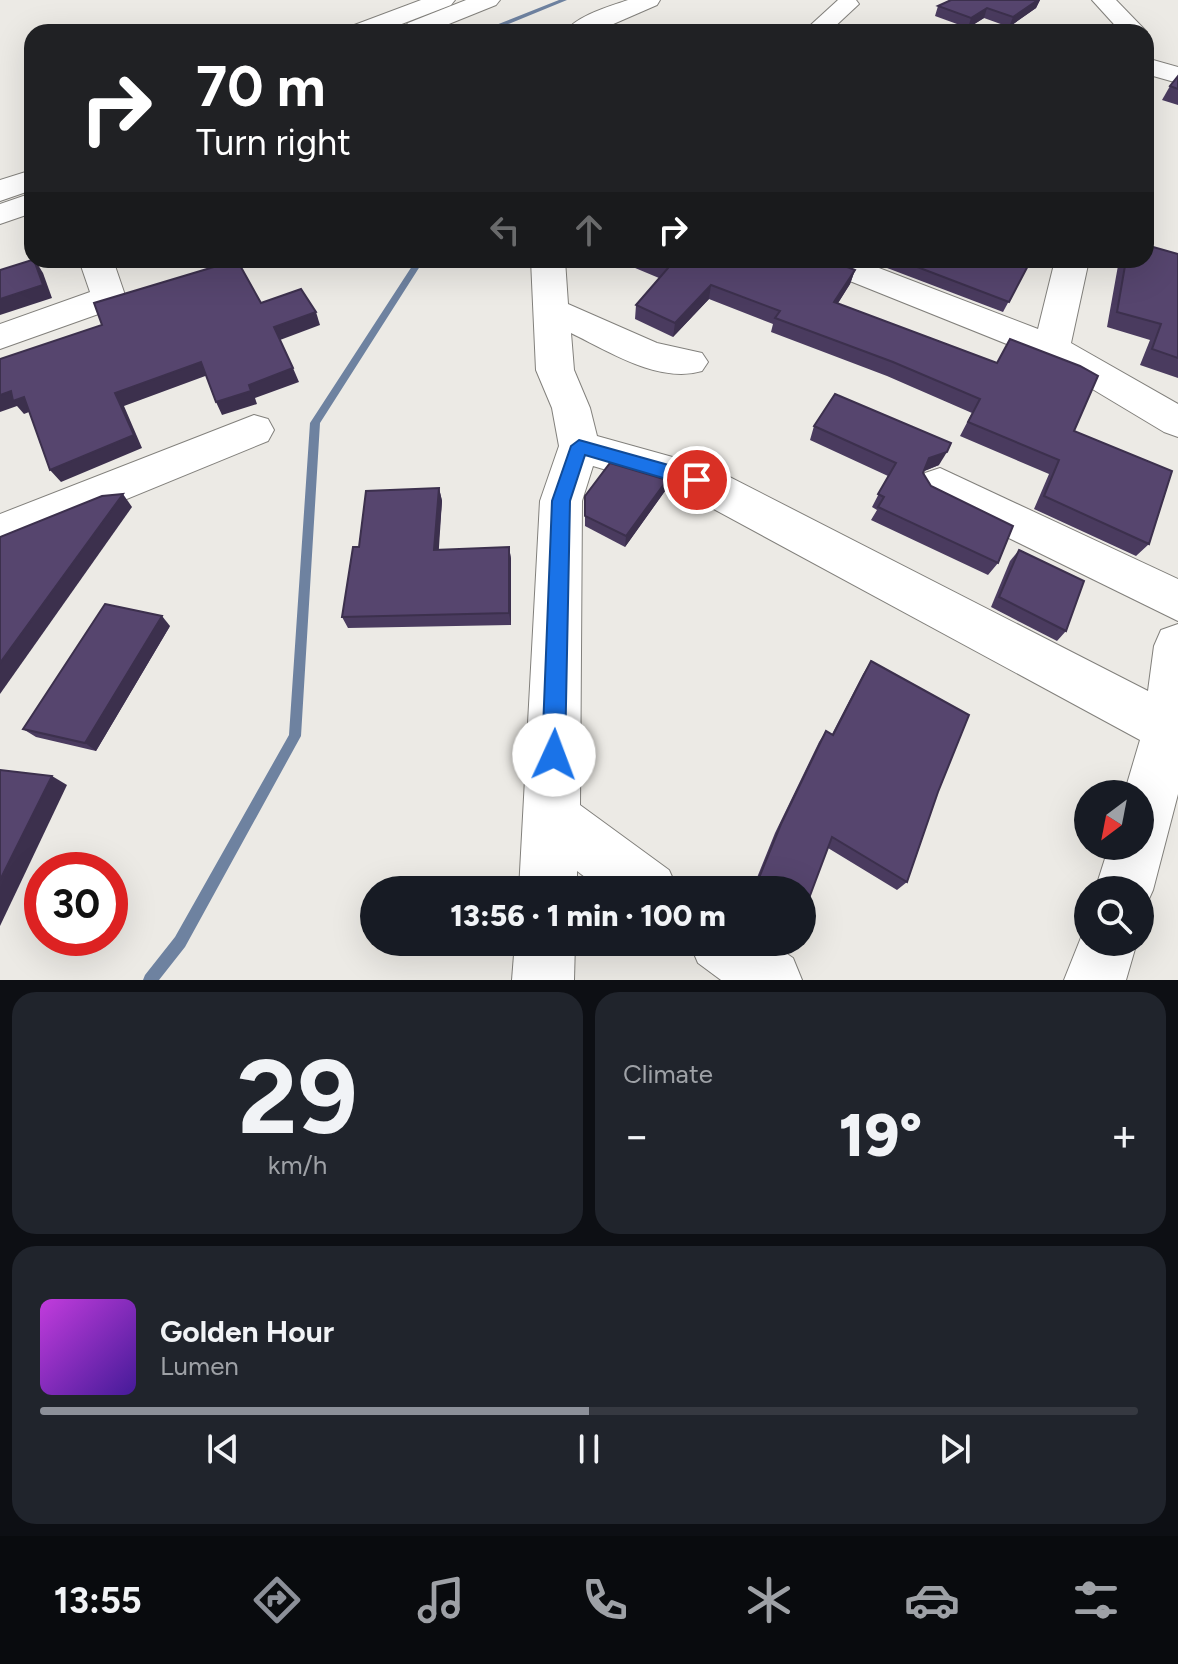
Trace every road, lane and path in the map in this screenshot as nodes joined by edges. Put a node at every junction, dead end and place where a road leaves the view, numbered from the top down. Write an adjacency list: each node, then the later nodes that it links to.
1 (443, 0): 6 (main road)
2 (488, 0): 7 (main road)
3 (649, 0): 8 (street)
4 (1103, 0): 10 (street)
5 (847, 4): 9 (street)
6 (379, 24)
7 (427, 24)
8 (592, 24)
9 (824, 24)
10 (1127, 24)
11 (1154, 68): 12 (street)
12 (1178, 75)
13 (24, 156): 14 (main road)
14 (0, 165)
15 (24, 182): 16 (main road)
16 (0, 191)
17 (24, 205): 18 (street)
18 (0, 215)
19 (103, 268): 24 (street)
20 (549, 268): 23 (street)
21 (847, 268): 25 (street)
22 (1070, 268): 25 (street)
23 (553, 311): 26 (street); 29 (street)
24 (0, 337)
25 (1052, 348): 27 (street)
26 (689, 362)
27 (1178, 422)
28 (254, 430): 31 (street)
29 (579, 446): 34 (street); 36 (street)
30 (940, 485): 32 (street)
31 (0, 533)
32 (1178, 601)
33 (1178, 646): 34 (street)
34 (1174, 731): 35 (street)
35 (1154, 792)
36 (552, 818): 37 (street); 38 (street)
37 (549, 876)
38 (630, 876)
39 (544, 956): 42 (street)
40 (738, 956): 43 (street)
41 (1103, 956): 44 (street)
42 (543, 980)
43 (771, 980)
44 (1095, 980)

